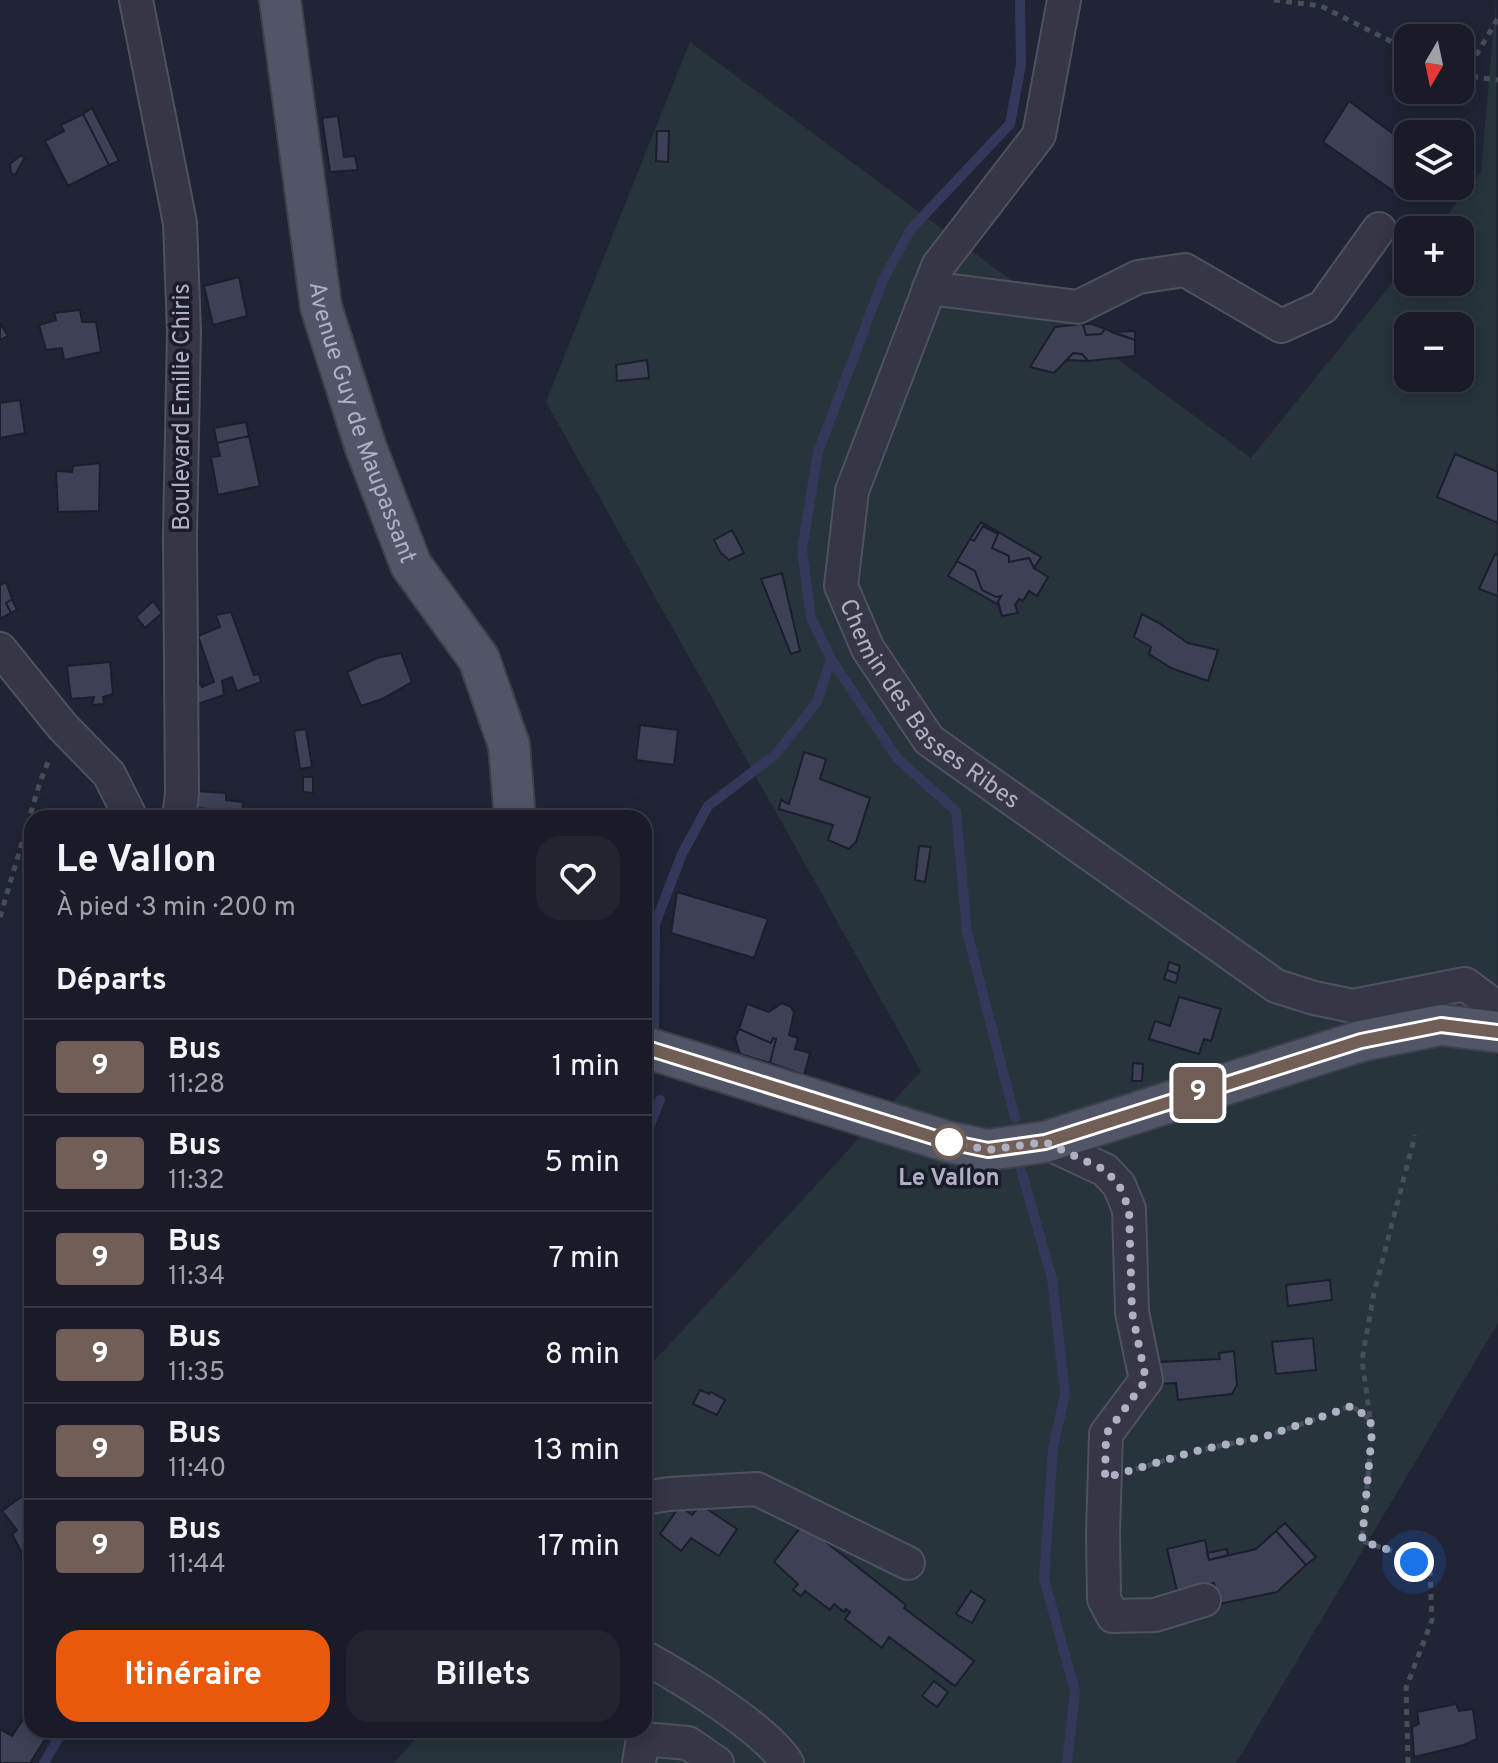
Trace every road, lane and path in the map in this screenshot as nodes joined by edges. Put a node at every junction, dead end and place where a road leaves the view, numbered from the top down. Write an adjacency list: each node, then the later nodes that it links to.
1 (136, 0): 16 (street, Boulevard Emilie Chiris)
2 (280, 0): 17 (main road, Avenue Guy de Maupassant)
3 (1064, 0): 11 (street, Chemin des Basses Ribes)
4 (1274, 0): 6 (path)
5 (1498, 18): 7 (path)
6 (1394, 43)
7 (1474, 56)
8 (1474, 77): 9 (path)
9 (1498, 80)
10 (1379, 229): 11 (street)
11 (929, 288): 20 (street, Chemin des Basses Ribes)
12 (0, 649): 13 (street)
13 (63, 727): 14 (path); 15 (street)
14 (32, 810)
15 (127, 810)
16 (180, 810)
17 (514, 810)
18 (24, 836): 19 (path)
19 (0, 917)
20 (1498, 1016)
21 (1498, 1032): 24 (main road)
22 (652, 1049): 24 (main road)
23 (1415, 1135): 25 (path)
24 (1045, 1142): 26 (street)
25 (1370, 1419): 26 (path); 34 (path)
26 (1105, 1478): 29 (street)
27 (652, 1497): 28 (street)
28 (908, 1563)
29 (1204, 1600)
30 (652, 1661): 33 (street)
31 (639, 1763): 32 (street)
32 (717, 1763)
33 (787, 1763)
34 (1408, 1763)

